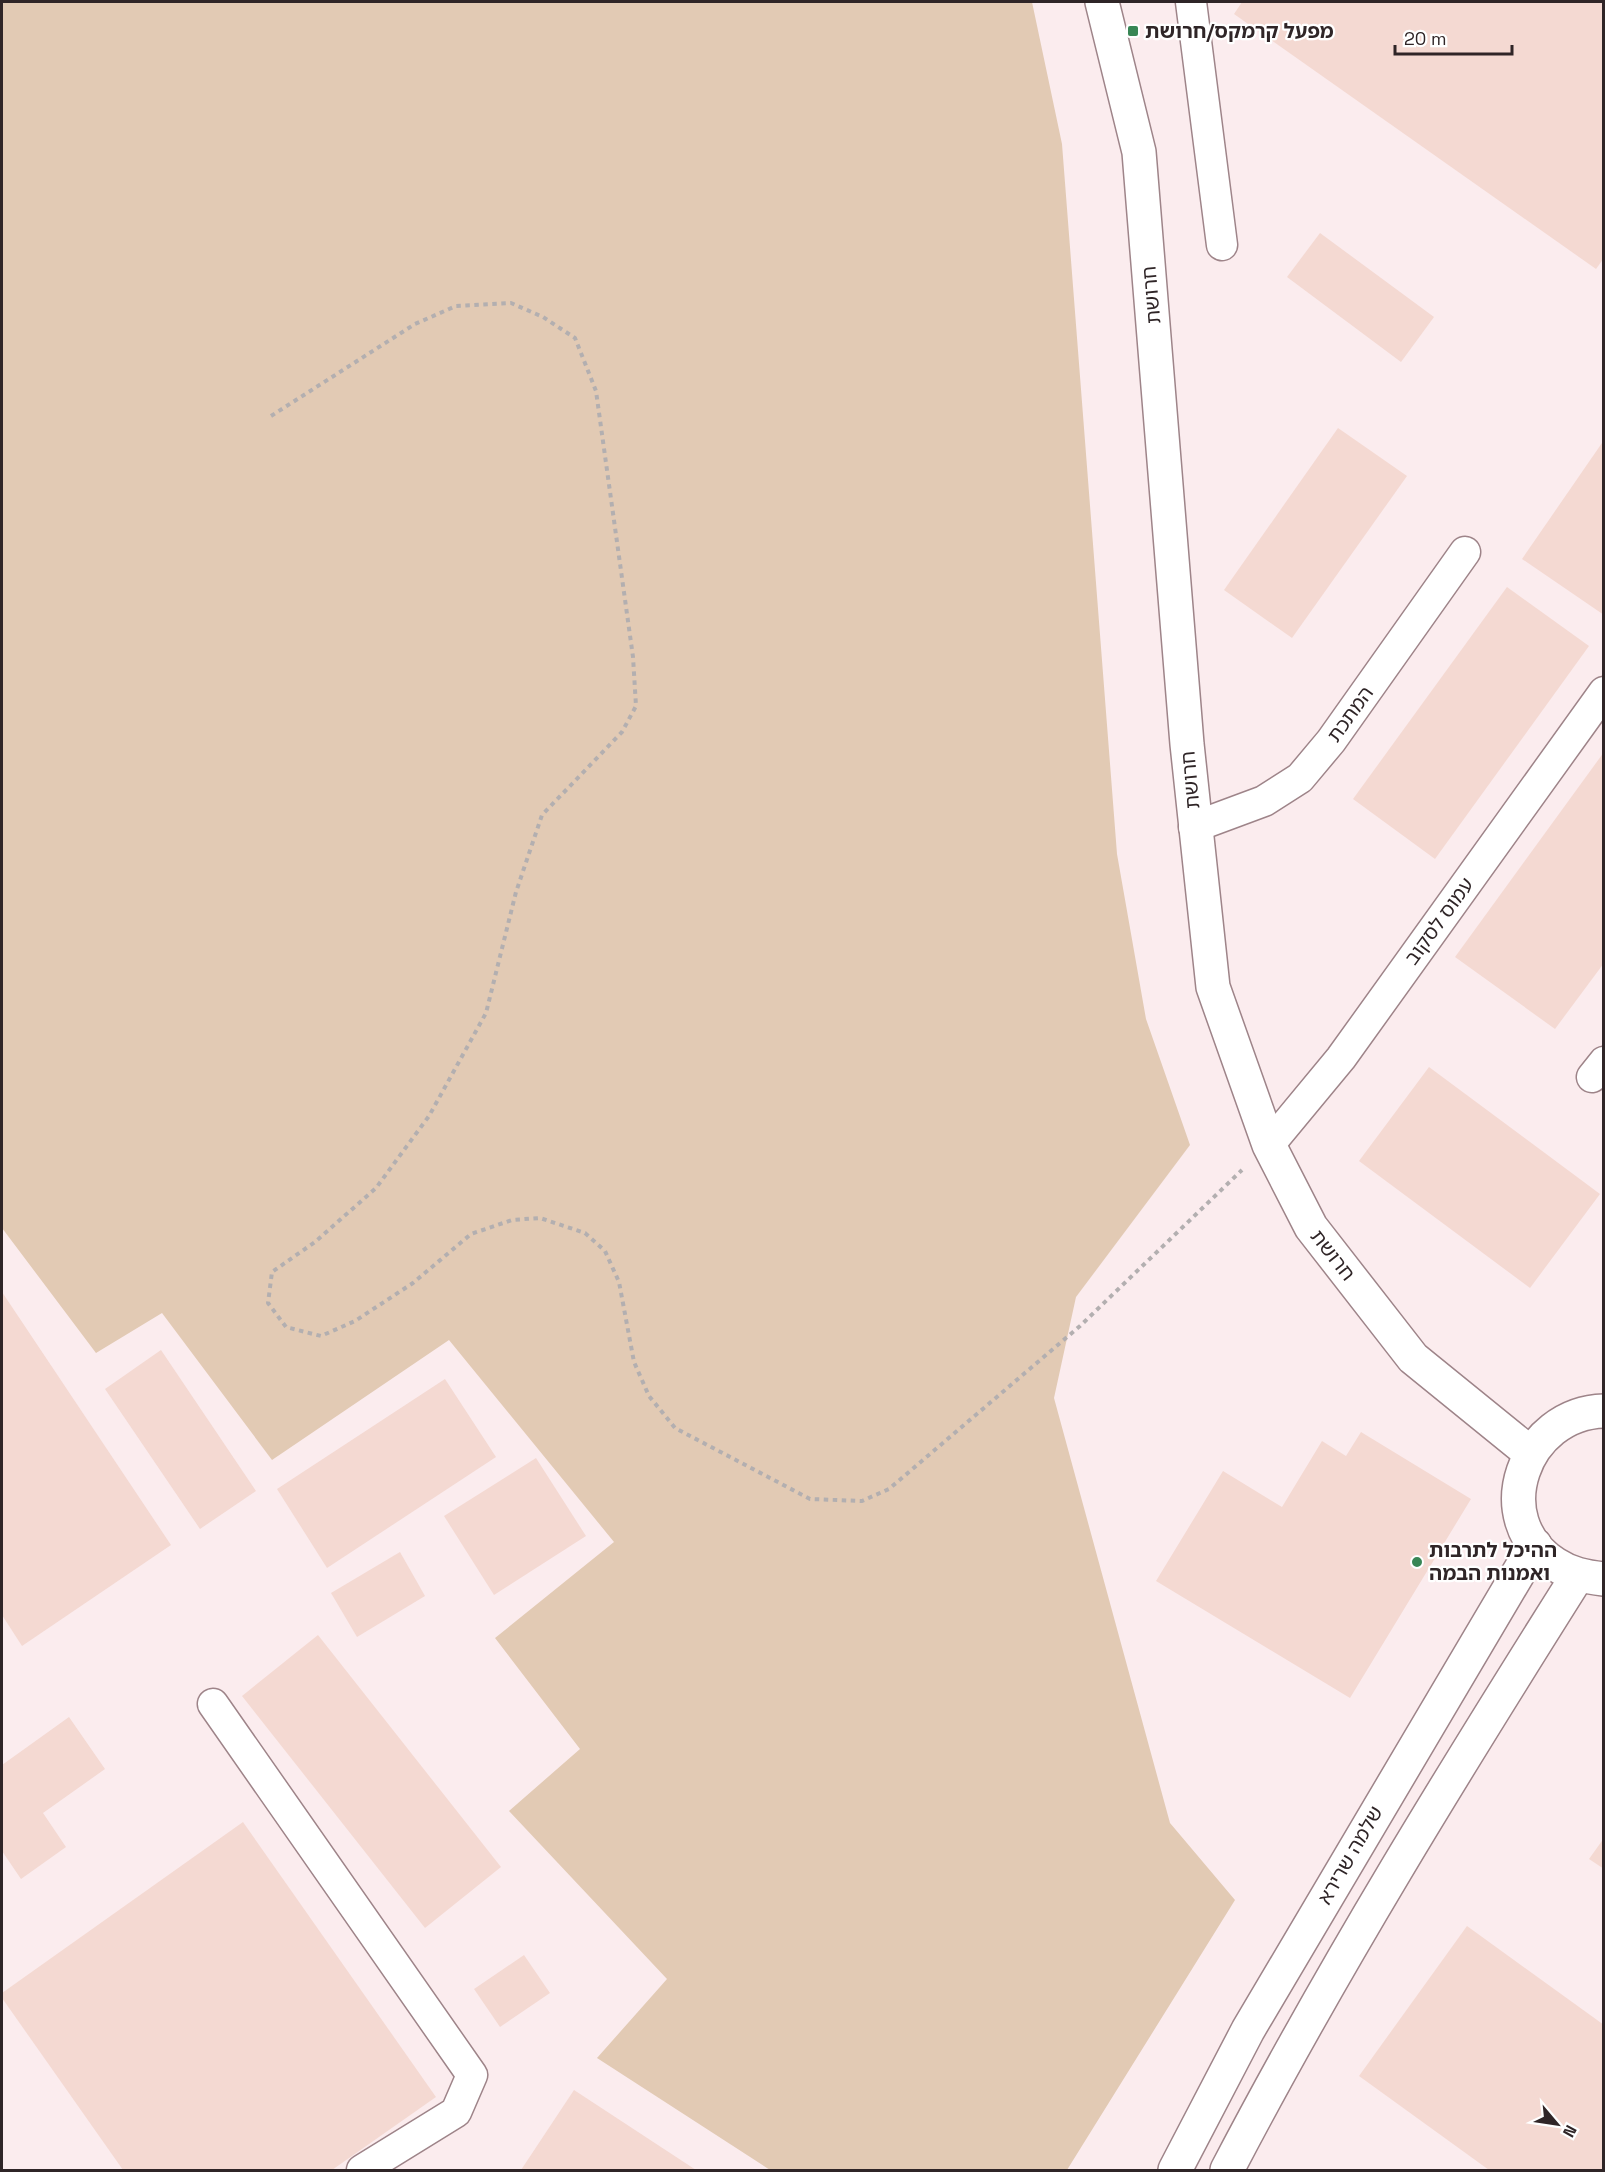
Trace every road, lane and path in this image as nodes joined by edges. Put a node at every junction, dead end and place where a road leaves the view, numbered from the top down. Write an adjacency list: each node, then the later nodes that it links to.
1 (1102, 2): 7 (street, חרושת)
2 (1191, 2): 3 (street)
3 (1222, 245)
4 (271, 416): 8 (path)
5 (1465, 552): 7 (street, המתכת)
6 (1604, 692): 8 (street, עמוס לסקוב)
7 (1194, 827): 8 (street, חרושת)
8 (1269, 1145): 10 (street, חרושת)
9 (1604, 1411): 10 (street)
10 (1530, 1453): 11 (street)
11 (1535, 1545): 12 (street); 15 (street, שלמה שרירא)
12 (1591, 1577): 16 (street)
13 (213, 1704): 14 (street)
14 (362, 2170)
15 (1175, 2170)
16 (1227, 2170)

